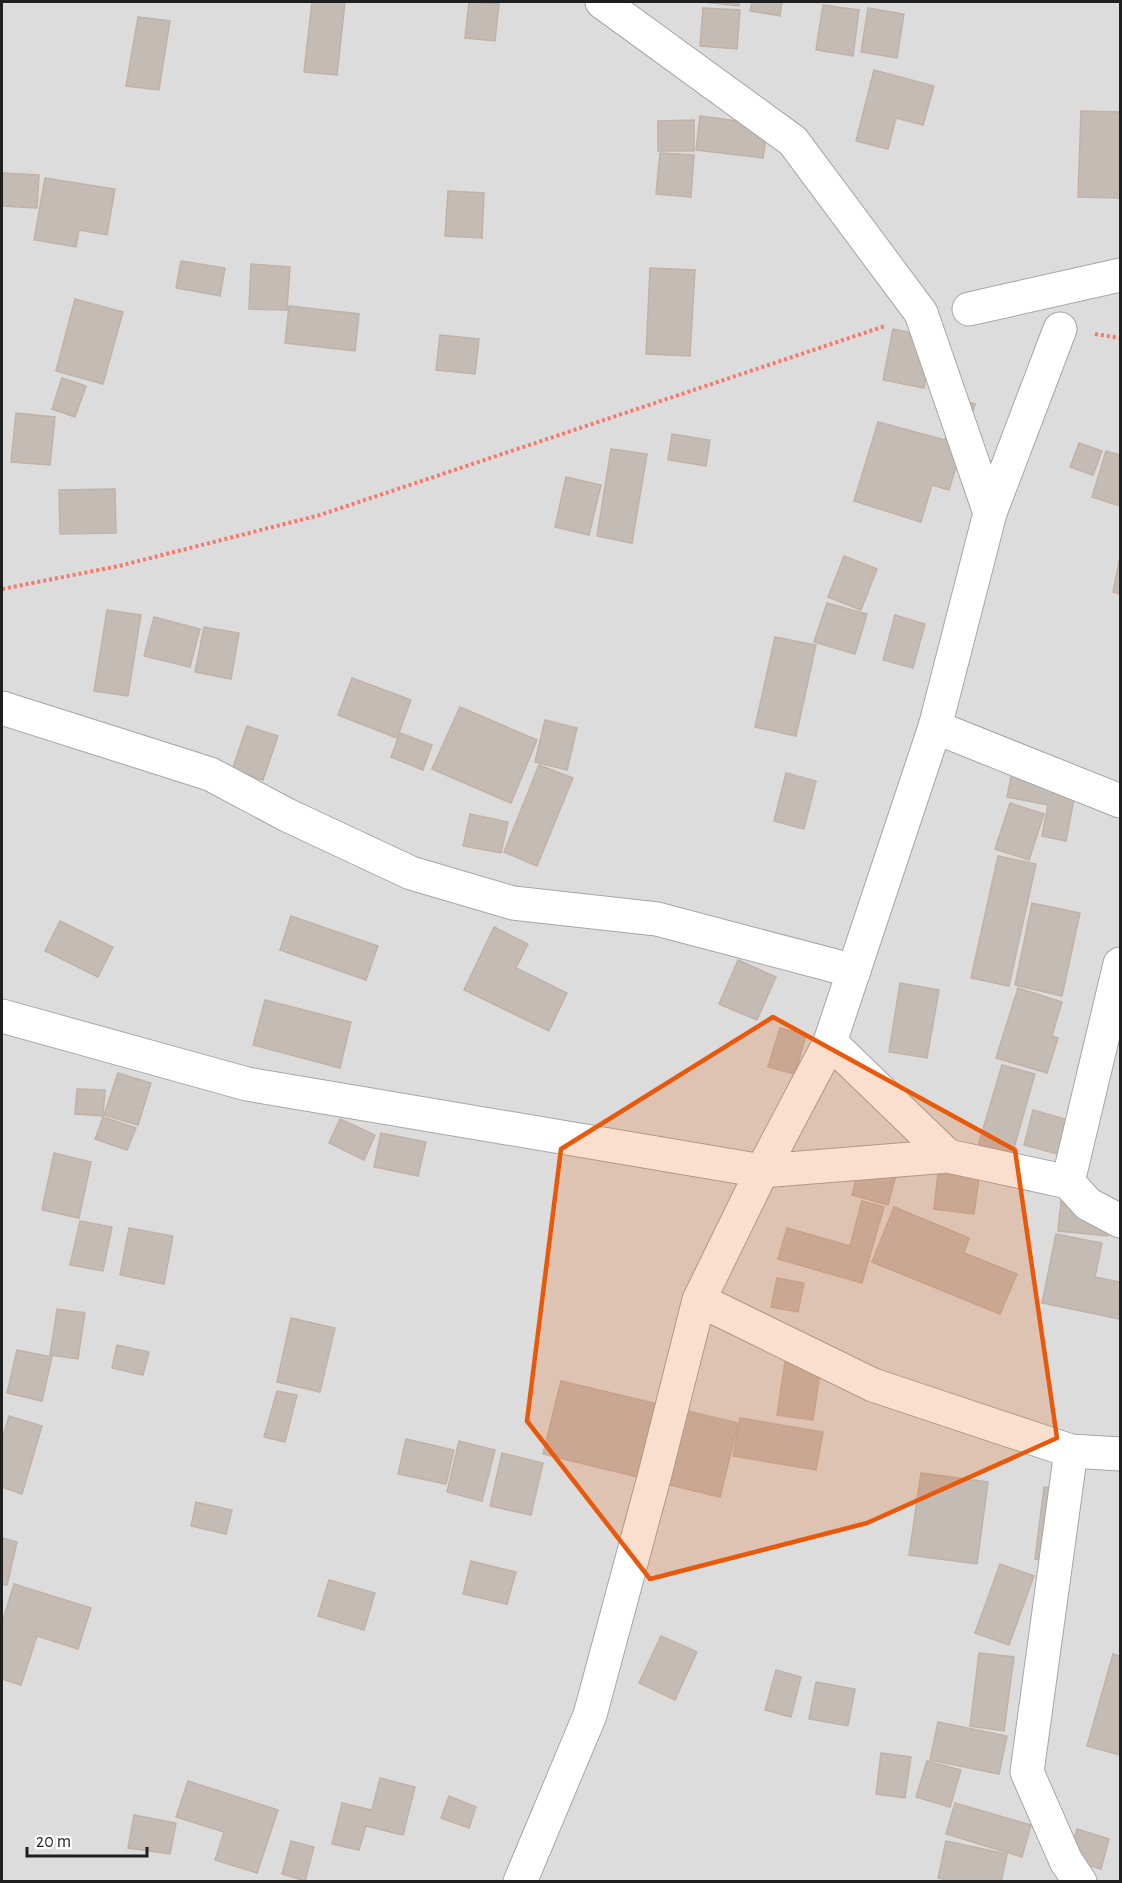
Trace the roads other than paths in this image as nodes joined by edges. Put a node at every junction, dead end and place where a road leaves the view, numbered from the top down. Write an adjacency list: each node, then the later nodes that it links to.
1 (602, 2): 5 (street)
2 (1120, 275): 3 (street)
3 (969, 309)
4 (1060, 329): 5 (street)
5 (990, 513): 7 (street)
6 (2, 708): 10 (street)
7 (935, 727): 8 (street); 10 (street)
8 (1120, 801)
9 (1120, 964): 15 (street)
10 (854, 971): 12 (street)
11 (2, 1016): 14 (street)
12 (830, 1042): 13 (street); 14 (street)
13 (948, 1155): 14 (street); 15 (street)
14 (762, 1171): 17 (street)
15 (1068, 1182): 16 (street)
16 (1120, 1221)
17 (699, 1300): 18 (street); 20 (street)
18 (1071, 1451): 19 (street); 21 (street)
19 (1120, 1454)
20 (520, 1881)
21 (1080, 1881)

